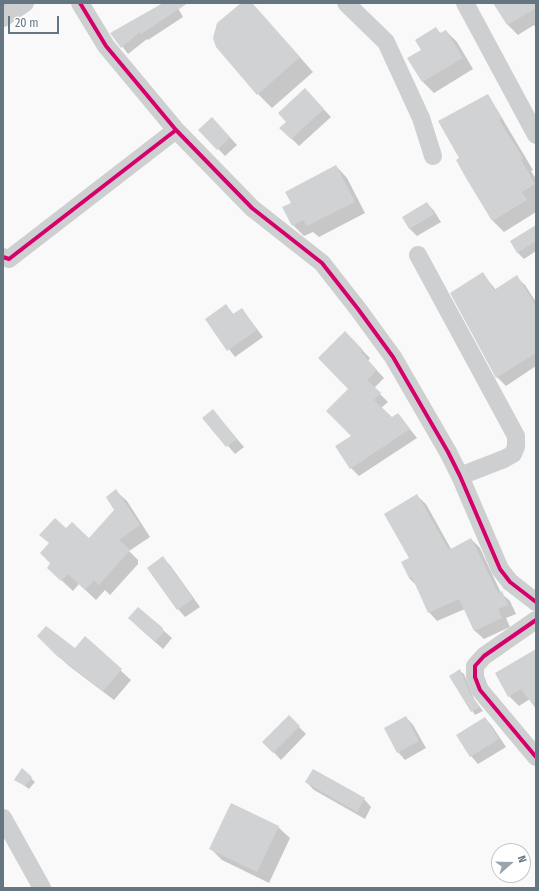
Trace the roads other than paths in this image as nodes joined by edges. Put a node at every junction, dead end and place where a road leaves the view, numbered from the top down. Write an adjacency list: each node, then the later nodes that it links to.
1 (25, 3): 5 (street)
2 (80, 3): 6 (street)
3 (346, 3): 8 (street)
4 (465, 3): 7 (street)
5 (3, 18)
6 (176, 130): 10 (street); 11 (street)
7 (536, 136)
8 (433, 156)
9 (418, 255): 11 (street)
10 (3, 257)
11 (460, 476): 12 (street)
12 (536, 602)
13 (536, 620): 14 (street)
14 (536, 757)
15 (3, 818): 16 (street)
16 (42, 888)

